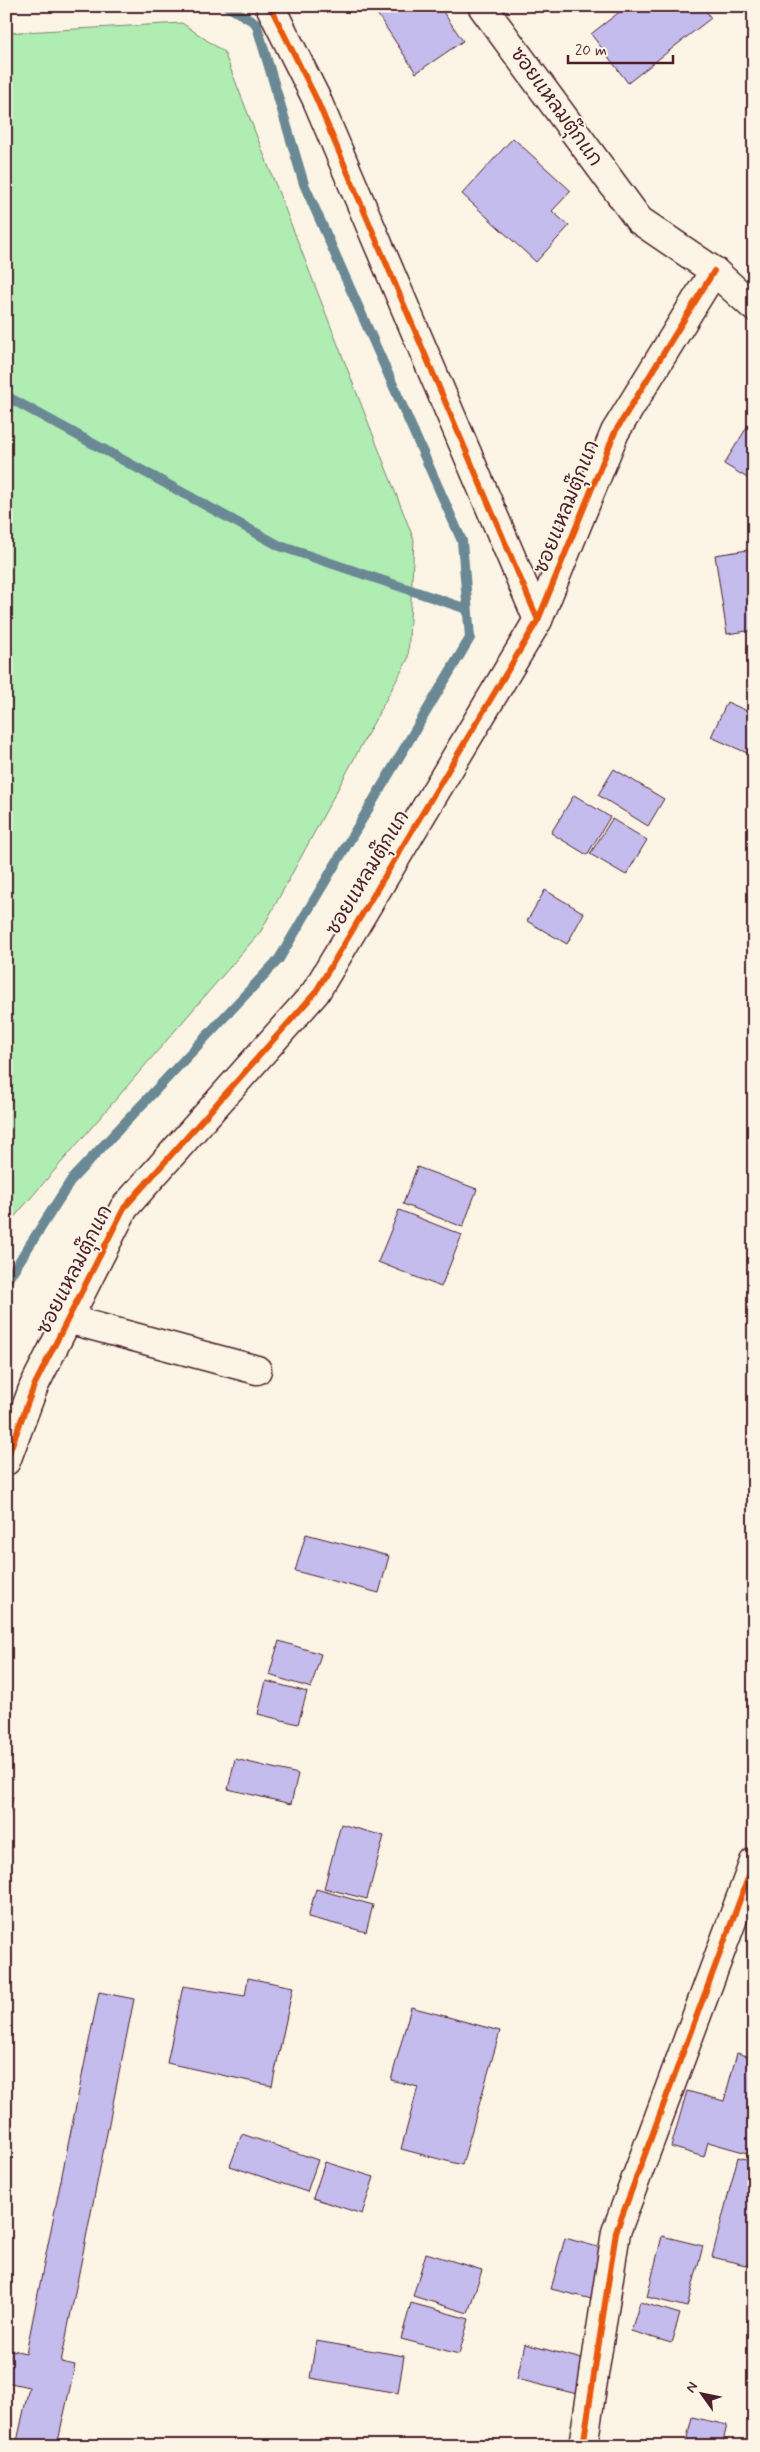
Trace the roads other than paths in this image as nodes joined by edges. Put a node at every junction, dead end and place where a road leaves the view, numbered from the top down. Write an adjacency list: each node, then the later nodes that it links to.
1 (270, 6): 5 (street)
2 (482, 6): 3 (street, ซอยแหลมตุ๊กแก)
3 (714, 270): 4 (street); 5 (street, ซอยแหลมตุ๊กแก)
4 (754, 307)
5 (538, 620): 6 (street, ซอยแหลมตุ๊กแก)
6 (67, 1319): 7 (street); 8 (street, ซอยแหลมตุ๊กแก)
7 (257, 1370)
8 (6, 1461)
9 (754, 1862): 10 (street)
10 (583, 2446)

